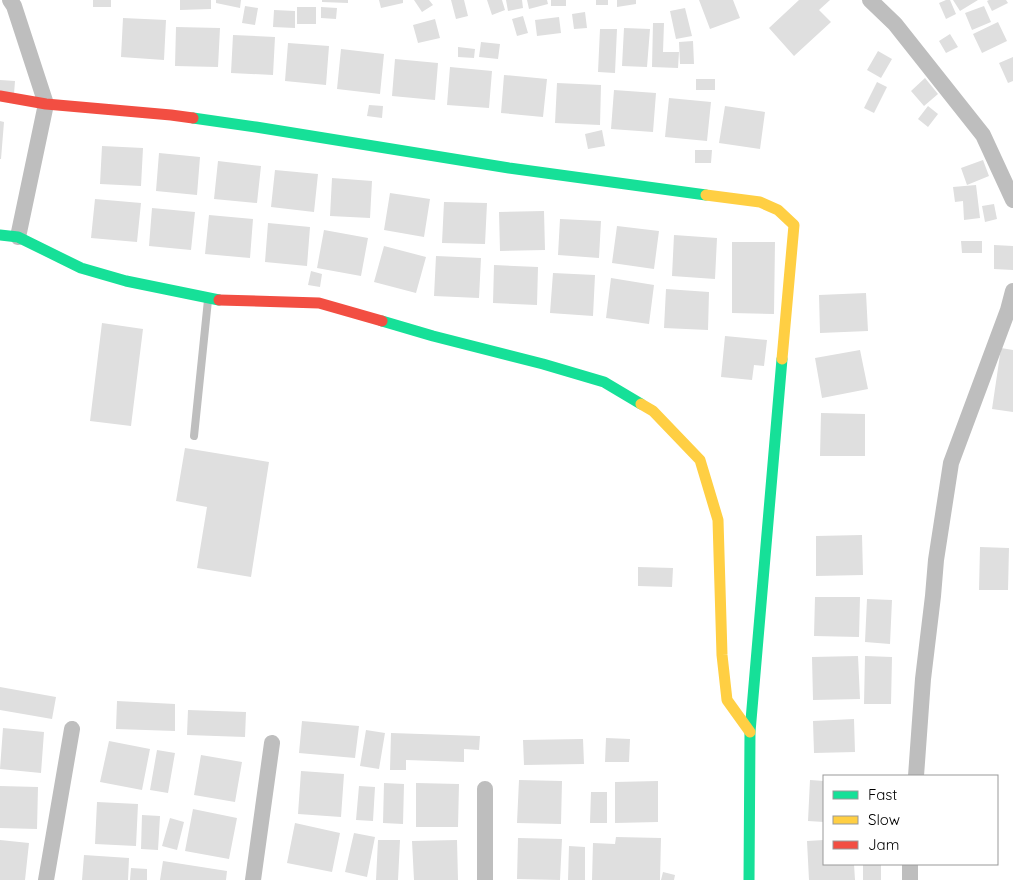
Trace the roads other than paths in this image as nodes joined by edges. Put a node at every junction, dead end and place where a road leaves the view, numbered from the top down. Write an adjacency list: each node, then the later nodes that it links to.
1 (10, 0): 4 (street)
2 (870, 0): 5 (street)
3 (0, 96): 4 (street)
4 (46, 104): 7 (street); 12 (street)
5 (1013, 200)
6 (0, 235): 7 (street)
7 (18, 237): 9 (street)
8 (1013, 291): 14 (street)
9 (208, 298): 10 (lane); 12 (street)
10 (194, 436)
11 (72, 729): 17 (street)
12 (750, 732): 20 (street)
13 (272, 743): 18 (street)
14 (916, 775)
15 (485, 789): 19 (street)
16 (910, 865): 21 (street)
17 (46, 880)
18 (253, 880)
19 (485, 880)
20 (749, 880)
21 (910, 880)

